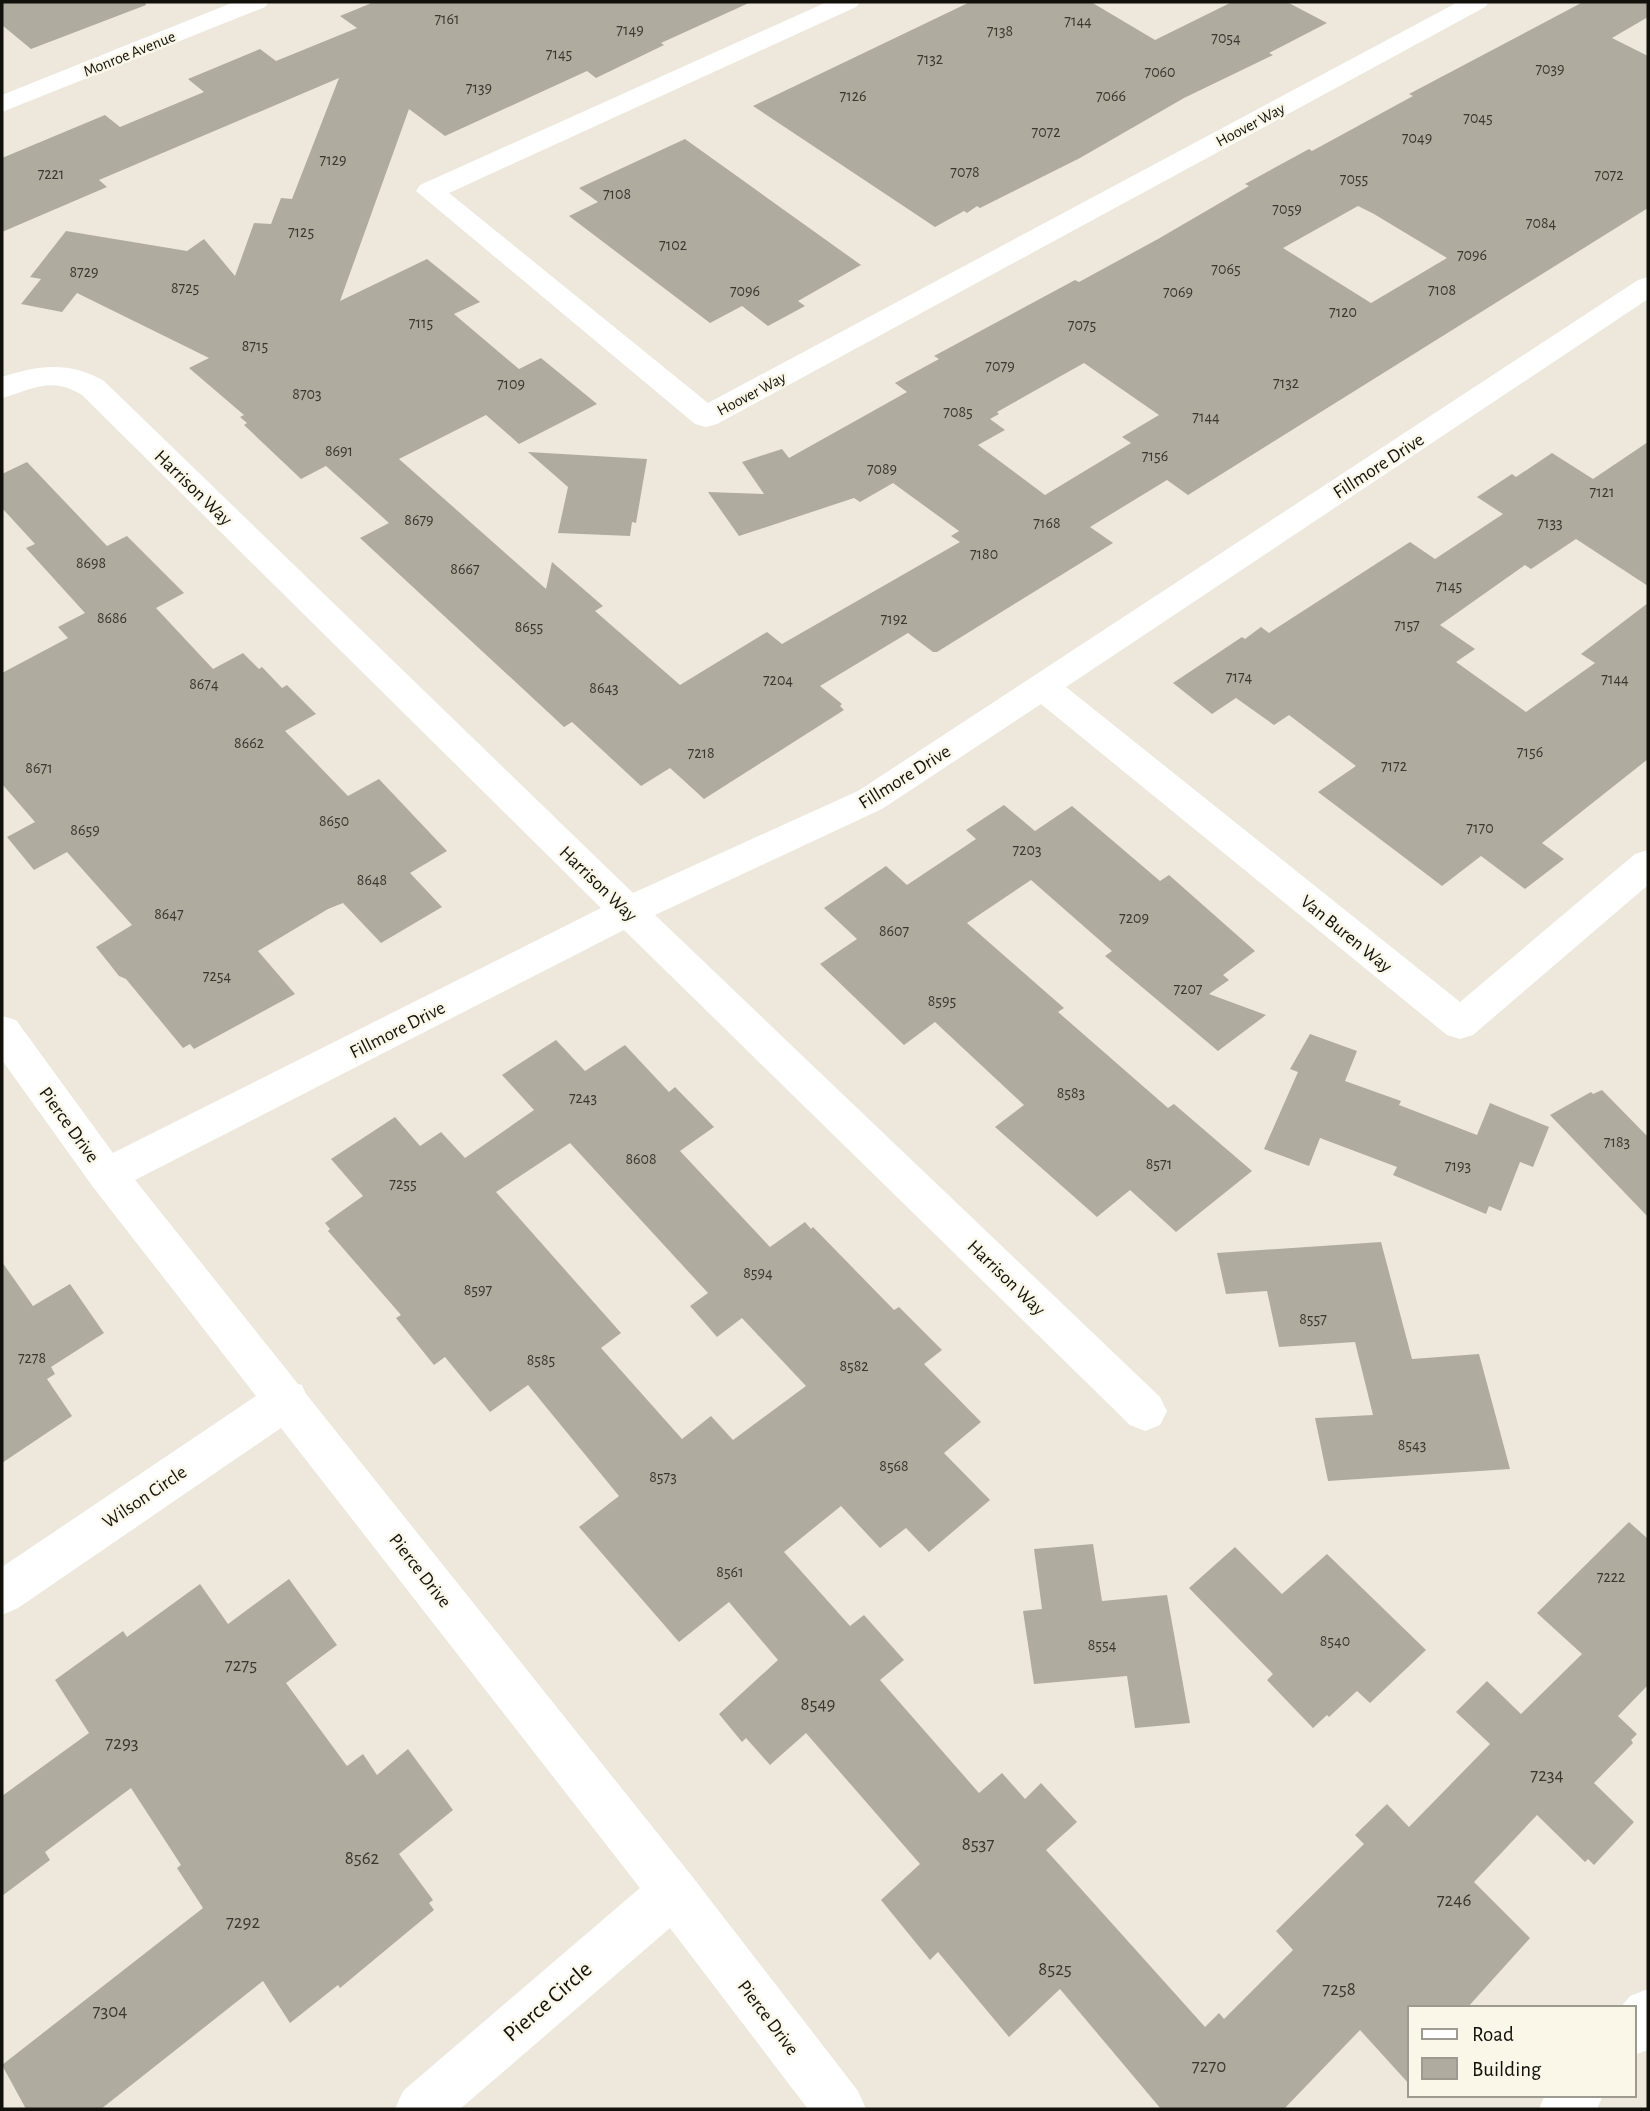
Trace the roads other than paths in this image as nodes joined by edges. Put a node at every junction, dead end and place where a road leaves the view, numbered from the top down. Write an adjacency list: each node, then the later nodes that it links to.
1 (256, 2): 4 (street, Monroe Avenue)
2 (847, 2): 3 (street, Hoover Way)
3 (1476, 2)
4 (2, 104)
5 (1648, 286): 7 (street, Fillmore Drive)
6 (2, 388): 9 (street, Harrison Way)
7 (1043, 687): 8 (street, Van Buren Way); 9 (street, Fillmore Drive)
8 (1648, 864)
9 (628, 911): 11 (street, Fillmore Drive); 13 (street, Harrison Way)
10 (2, 1031): 11 (street, Pierce Drive)
11 (107, 1175): 12 (street, Pierce Drive)
12 (286, 1399): 14 (street, Wilson Circle); 15 (street, Pierce Drive)
13 (1145, 1411)
14 (2, 1593)
15 (674, 1892): 18 (street, Pierce Circle); 19 (street, Pierce Drive)
16 (1648, 2014): 17 (street)
17 (1636, 2028)
18 (421, 2109)
19 (840, 2109)

